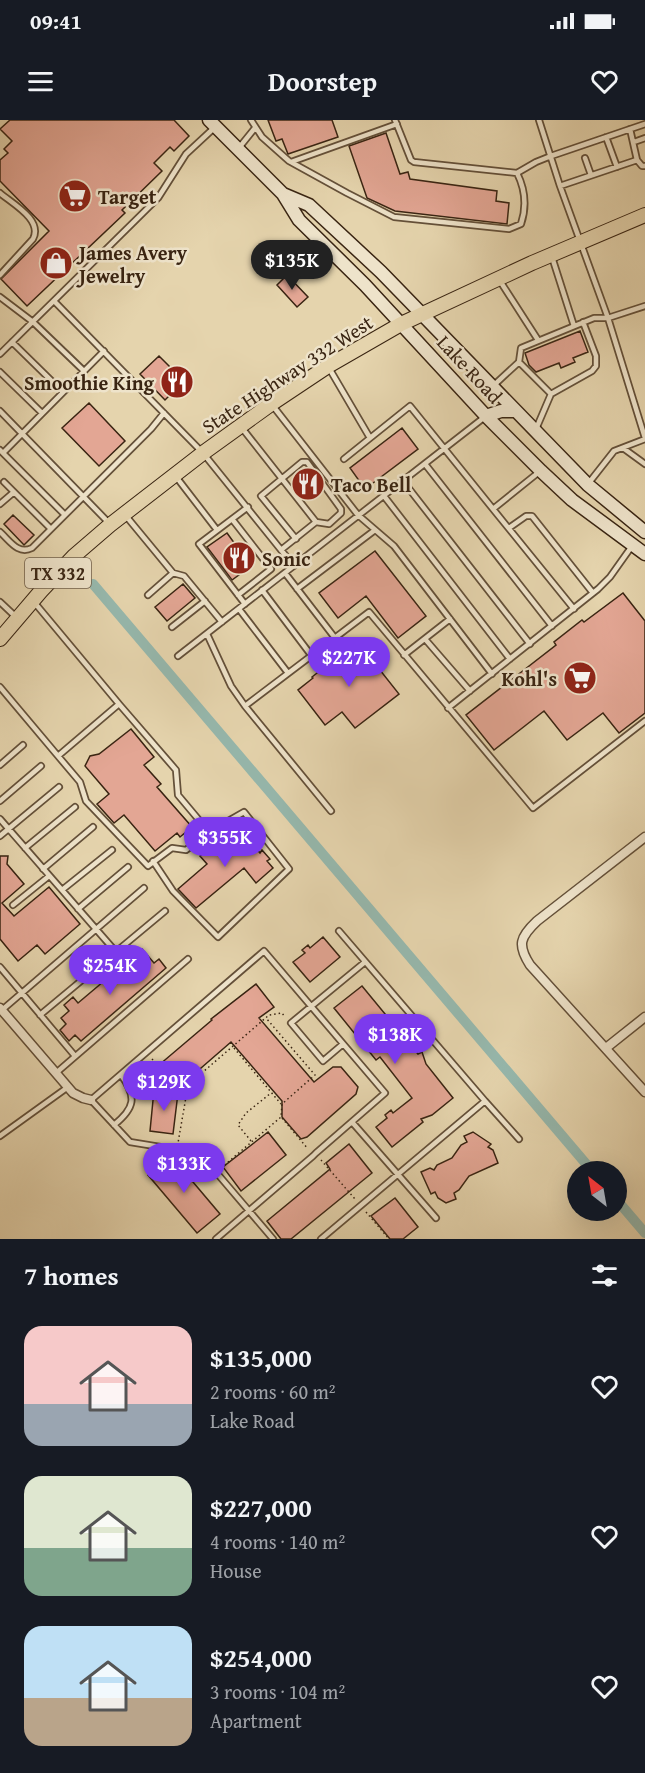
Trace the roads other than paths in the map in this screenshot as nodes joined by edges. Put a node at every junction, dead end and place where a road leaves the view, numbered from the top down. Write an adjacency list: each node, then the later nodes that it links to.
1 (251, 120): 6 (lane)
2 (539, 120): 12 (lane)
3 (396, 122): 15 (lane); 18 (lane)
4 (212, 123): 11 (street, Lake Road); 29 (lane)
5 (645, 124): 7 (lane)
6 (255, 128): 11 (lane); 15 (lane)
7 (630, 129): 8 (lane); 10 (lane)
8 (606, 137): 12 (lane); 17 (lane)
9 (645, 138): 10 (lane)
10 (634, 142): 14 (lane)
11 (238, 149): 22 (street, Lake Road)
12 (551, 156): 18 (lane); 20 (lane)
13 (585, 158): 19 (lane)
14 (637, 160): 16 (lane); 17 (lane)
15 (291, 162): 18 (lane)
16 (645, 166)
17 (617, 167): 19 (lane)
18 (518, 172)
19 (591, 176): 20 (lane)
20 (560, 186): 24 (lane)
21 (0, 193): 26 (lane)
22 (283, 194): 31 (street, Lake Road); 35 (street, Lake Road)
23 (645, 215): 24 (main road, State Highway 332 West / TX 332)
24 (580, 242): 25 (main road, State Highway 332 West / TX 332); 32 (lane)
25 (551, 255): 27 (main road, State Highway 332 West / TX 332); 36 (lane)
26 (0, 275)
27 (499, 279): 31 (main road, State Highway 332 West / TX 332); 37 (lane)
28 (0, 297): 33 (lane)
29 (54, 301): 33 (lane); 39 (lane)
30 (645, 306): 32 (lane)
31 (422, 314): 35 (main road, State Highway 332 West / TX 332); 45 (street, Lake Road)
32 (608, 318): 34 (lane); 58 (lane)
33 (33, 322): 38 (lane); 43 (lane)
34 (583, 322): 36 (lane); 47 (lane)
35 (401, 324): 42 (main road, State Highway 332 West / TX 332); 53 (street, Lake Road)
36 (574, 326): 37 (lane)
37 (538, 340): 41 (lane)
38 (12, 342): 40 (lane); 46 (lane)
39 (104, 351): 43 (lane); 52 (lane)
40 (0, 354)
41 (519, 362): 45 (lane); 47 (lane)
42 (328, 366): 48 (main road, State Highway 332 West / TX 332); 57 (lane)
43 (84, 371): 46 (lane)
44 (0, 372): 51 (lane)
45 (492, 387): 50 (street, Lake Road)
46 (63, 392): 51 (lane)
47 (551, 394): 55 (lane)
48 (271, 404): 54 (main road, State Highway 332 West / TX 332); 83 (lane)
49 (0, 411): 56 (lane)
50 (516, 411): 53 (street); 55 (street, Lake Road)
51 (42, 413): 56 (lane)
52 (164, 413): 63 (lane); 76 (lane)
53 (486, 416): 59 (street, Lake Road); 60 (lane)
54 (240, 426): 63 (main road, State Highway 332 West / TX 332); 70 (lane)
55 (535, 431): 59 (street); 64 (street, Lake Road)
56 (22, 434): 62 (lane); 76 (lane)
57 (370, 438): 60 (lane); 65 (lane)
58 (645, 438): 61 (lane)
59 (518, 446): 68 (street, Lake Road)
60 (445, 448): 66 (lane); 80 (lane)
61 (623, 448): 67 (lane); 73 (lane)
62 (1, 451): 82 (lane)
63 (203, 453): 69 (main road, State Highway 332 West / TX 332); 79 (lane)
64 (559, 456): 68 (street); 73 (street, Lake Road)
65 (344, 459)
66 (424, 464): 71 (lane); 114 (lane)
67 (645, 464)
68 (541, 471): 77 (street, Lake Road); 80 (lane)
69 (175, 476): 81 (main road, State Highway 332 West / TX 332); 89 (lane)
70 (282, 479): 85 (lane); 85 (lane); 93 (lane)
71 (403, 481): 75 (lane); 120 (lane)
72 (4, 482): 74 (lane)
73 (588, 485): 77 (street); 92 (street, Lake Road)
74 (14, 492): 78 (lane); 88 (lane)
75 (384, 496): 83 (lane); 124 (lane)
76 (83, 497): 82 (lane); 86 (lane)
77 (572, 500): 94 (street, Lake Road)
78 (0, 504)
79 (248, 507): 84 (lane); 95 (lane)
80 (493, 508): 87 (lane)
81 (124, 514): 86 (main road, State Highway 332 West / TX 332); 98 (lane)
82 (65, 515): 88 (lane)
83 (358, 515): 90 (lane); 97 (lane)
84 (232, 519): 89 (lane); 104 (lane)
85 (316, 522): 93 (lane)
86 (111, 525): 105 (main road, State Highway 332 West / TX 332)
87 (508, 528): 102 (lane); 110 (lane)
88 (51, 529): 91 (lane)
89 (218, 530): 104 (lane)
90 (375, 530): 100 (lane); 112 (lane)
91 (0, 532)
92 (645, 532): 94 (street)
93 (296, 539): 95 (lane)
94 (633, 545): 96 (street, Lake Road); 102 (lane)
95 (281, 550): 97 (lane)
96 (645, 554)
97 (294, 566): 99 (lane)
98 (173, 573): 103 (lane); 106 (lane)
99 (285, 573): 100 (lane); 101 (lane)
100 (297, 589): 117 (lane)
101 (262, 590): 108 (lane); 123 (lane)
102 (593, 594): 110 (lane)
103 (148, 595)
104 (238, 595): 108 (lane)
105 (32, 600): 111 (main road, State Highway 332 West / TX 332); 129 (lane)
106 (205, 601): 113 (lane); 115 (lane)
107 (0, 602): 111 (lane)
108 (244, 604): 109 (lane)
109 (239, 609): 113 (lane); 125 (lane)
110 (574, 609): 114 (lane)
111 (17, 618): 118 (main road, State Highway 332 West / TX 332)
112 (450, 619): 119 (lane); 126 (lane)
113 (222, 622): 116 (lane)
114 (552, 626): 120 (lane)
115 (172, 627)
116 (207, 634): 122 (lane); 130 (lane)
117 (334, 638): 121 (lane); 123 (lane)
118 (0, 639)
119 (425, 639): 121 (lane); 128 (lane)
120 (530, 644): 124 (lane)
121 (404, 655): 131 (lane)
122 (178, 656)
123 (311, 656): 125 (lane)
124 (510, 659): 126 (lane)
125 (288, 673): 130 (lane)
126 (492, 674): 128 (lane)
127 (0, 687): 134 (lane)
128 (470, 691): 131 (lane)
129 (119, 704): 134 (lane); 144 (lane)
130 (245, 706): 140 (lane)
131 (448, 708): 132 (lane)
132 (645, 721)
133 (23, 745): 135 (lane)
134 (58, 756): 149 (lane)
135 (0, 765)
136 (41, 766): 138 (lane)
137 (58, 787): 143 (lane)
138 (0, 801)
139 (75, 807): 147 (lane)
140 (331, 811)
141 (0, 819): 143 (lane)
142 (93, 827): 151 (lane)
143 (9, 829): 145 (lane); 147 (lane)
144 (209, 831): 149 (lane); 149 (lane)
145 (0, 836)
146 (645, 837): 170 (street)
147 (25, 848): 151 (lane)
148 (112, 850): 154 (lane)
149 (153, 861)
150 (128, 867): 156 (lane)
151 (43, 869): 152 (lane)
152 (49, 876): 154 (lane); 155 (lane)
153 (144, 888): 158 (lane)
154 (62, 891): 156 (lane)
155 (13, 905)
156 (78, 909): 158 (lane)
157 (165, 911): 160 (lane)
158 (95, 928): 160 (lane); 164 (lane)
159 (339, 931): 162 (lane)
160 (116, 952): 167 (lane)
161 (188, 959): 171 (lane)
162 (365, 962): 165 (lane); 177 (lane)
163 (0, 967): 164 (lane)
164 (22, 992): 166 (lane); 167 (lane)
165 (311, 1006): 169 (lane); 169 (lane); 173 (lane)
166 (1, 1009): 172 (street)
167 (40, 1015): 171 (lane)
168 (645, 1017): 170 (street)
169 (343, 1044): 178 (lane)
170 (606, 1048): 175 (street)
171 (75, 1056): 172 (lane)
172 (56, 1073): 174 (street)
173 (120, 1075): 176 (lane); 179 (lane)
174 (68, 1087): 176 (street); 180 (lane)
175 (645, 1092)
176 (91, 1100): 179 (lane)
177 (485, 1101): 181 (lane); 182 (lane)
178 (352, 1122): 182 (lane); 183 (lane)
179 (114, 1125): 183 (lane)
180 (1, 1133)
181 (519, 1139)
182 (398, 1174): 184 (lane); 187 (lane)
183 (249, 1211): 185 (lane); 186 (lane)
184 (436, 1218)
185 (216, 1239)
186 (273, 1239)
187 (321, 1239)

